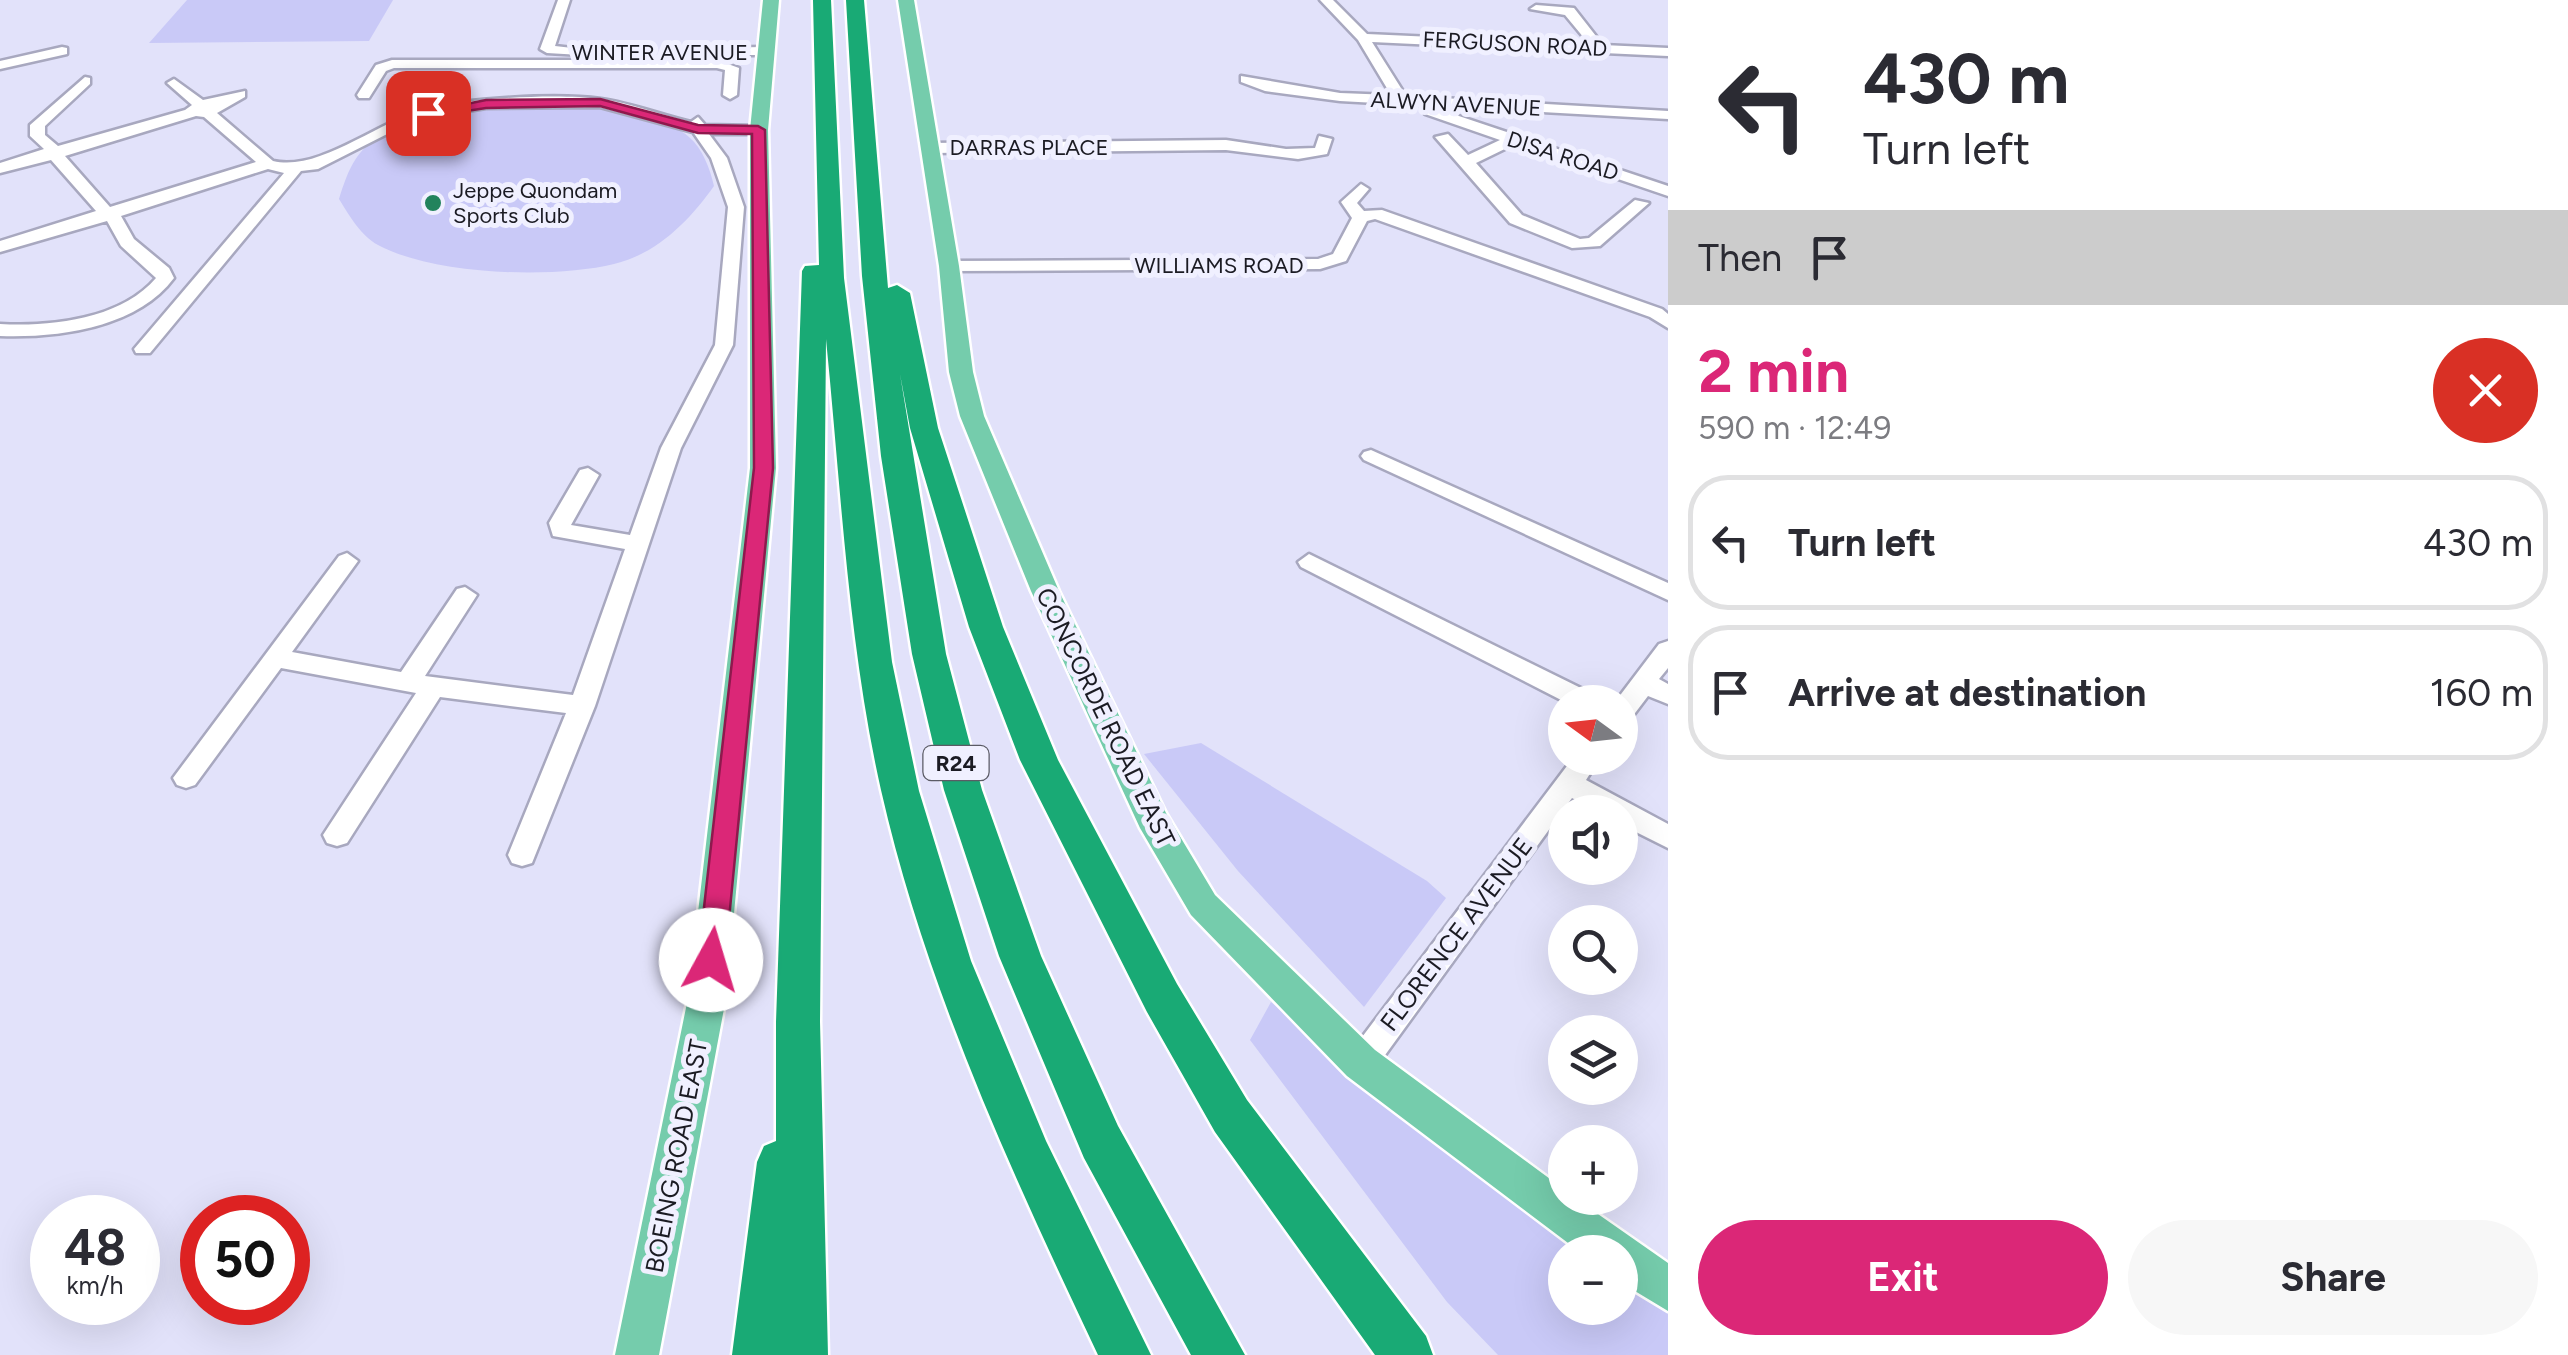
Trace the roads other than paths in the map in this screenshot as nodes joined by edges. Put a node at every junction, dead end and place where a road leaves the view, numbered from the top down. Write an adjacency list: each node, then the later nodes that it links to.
1 (564, 0): 11 (street, WINTER AVENUE)
2 (771, 0): 11 (main road, BOEING ROAD EAST)
3 (822, 0): 37 (highway, R24)
4 (855, 0): 27 (highway, R24)
5 (906, 0): 34 (main road, CONCORDE ROAD EAST)
6 (1326, 0): 8 (street)
7 (1536, 9): 9 (street)
8 (1363, 38): 9 (street, FERGUSON ROAD); 24 (street)
9 (1598, 48): 12 (street, FERGUSON ROAD)
10 (62, 51): 15 (street)
11 (766, 51): 28 (main road, BOEING ROAD EAST)
12 (1668, 52)
13 (494, 64): 14 (street); 17 (street); 21 (street)
14 (612, 64): 22 (street); 23 (street)
15 (0, 65)
16 (1246, 78): 24 (street, ALWYN AVENUE)
17 (487, 80)
18 (85, 81): 35 (street)
19 (174, 82): 25 (street)
20 (240, 94): 25 (street)
21 (364, 95)
22 (730, 96)
23 (600, 102): 29 (street); 41 (street)
24 (1402, 102): 26 (street, ALWYN AVENUE); 32 (street, DISA ROAD)
25 (204, 109): 35 (street); 39 (street)
26 (1668, 115)
27 (864, 120): 77 (highway); 83 (highway, R24)
28 (759, 123): 29 (street); 79 (main road, BOEING ROAD EAST)
29 (692, 125): 54 (street)
30 (1444, 137): 38 (street)
31 (1324, 139): 33 (street)
32 (1514, 139): 38 (street); 43 (street, DISA ROAD)
33 (1128, 147): 34 (street, DARRAS PLACE); 36 (street)
34 (931, 148): 48 (main road, CONCORDE ROAD EAST)
35 (54, 153): 40 (street); 45 (street)
36 (1234, 154)
37 (826, 158): 73 (highway); 82 (highway, R24)
38 (1466, 162): 44 (street)
39 (267, 164): 41 (street); 45 (street)
40 (0, 168)
41 (296, 168): 51 (street)
42 (1360, 188): 46 (street)
43 (1668, 191)
44 (1641, 203)
45 (109, 214): 47 (street); 50 (street)
46 (1361, 217): 48 (street, WILLIAMS ROAD); 49 (street)
47 (0, 247)
48 (949, 266): 74 (main road, CONCORDE ROAD EAST)
49 (1668, 324)
50 (0, 330)
51 (144, 349)
52 (1372, 456): 57 (street)
53 (588, 474): 54 (street)
54 (636, 543): 66 (street)
55 (347, 561): 60 (street)
56 (1308, 562): 63 (street)
57 (1668, 592)
58 (465, 595): 62 (street)
59 (1668, 650): 61 (street)
60 (275, 658): 62 (street); 68 (street)
61 (1644, 682): 64 (street); 65 (street)
62 (421, 684): 66 (street); 70 (street)
63 (1552, 685)
64 (1638, 690)
65 (1668, 695)
66 (582, 706): 72 (street)
67 (1575, 775): 69 (street, FLORENCE AVENUE)
68 (186, 778)
69 (1568, 784): 71 (street); 74 (street, FLORENCE AVENUE)
70 (336, 835)
71 (1668, 837)
72 (522, 856)
73 (798, 1022): 80 (highway); 81 (highway)
74 (1361, 1063): 75 (main road, CONCORDE ROAD EAST)
75 (1592, 1235)
76 (1638, 1268): 78 (main road, CONCORDE ROAD EAST)
77 (1346, 1277): 84 (highway); 85 (highway)
78 (1668, 1289)
79 (637, 1355)
80 (758, 1355)
81 (802, 1355)
82 (1125, 1355)
83 (1219, 1355)
84 (1407, 1355)
85 (1416, 1355)

